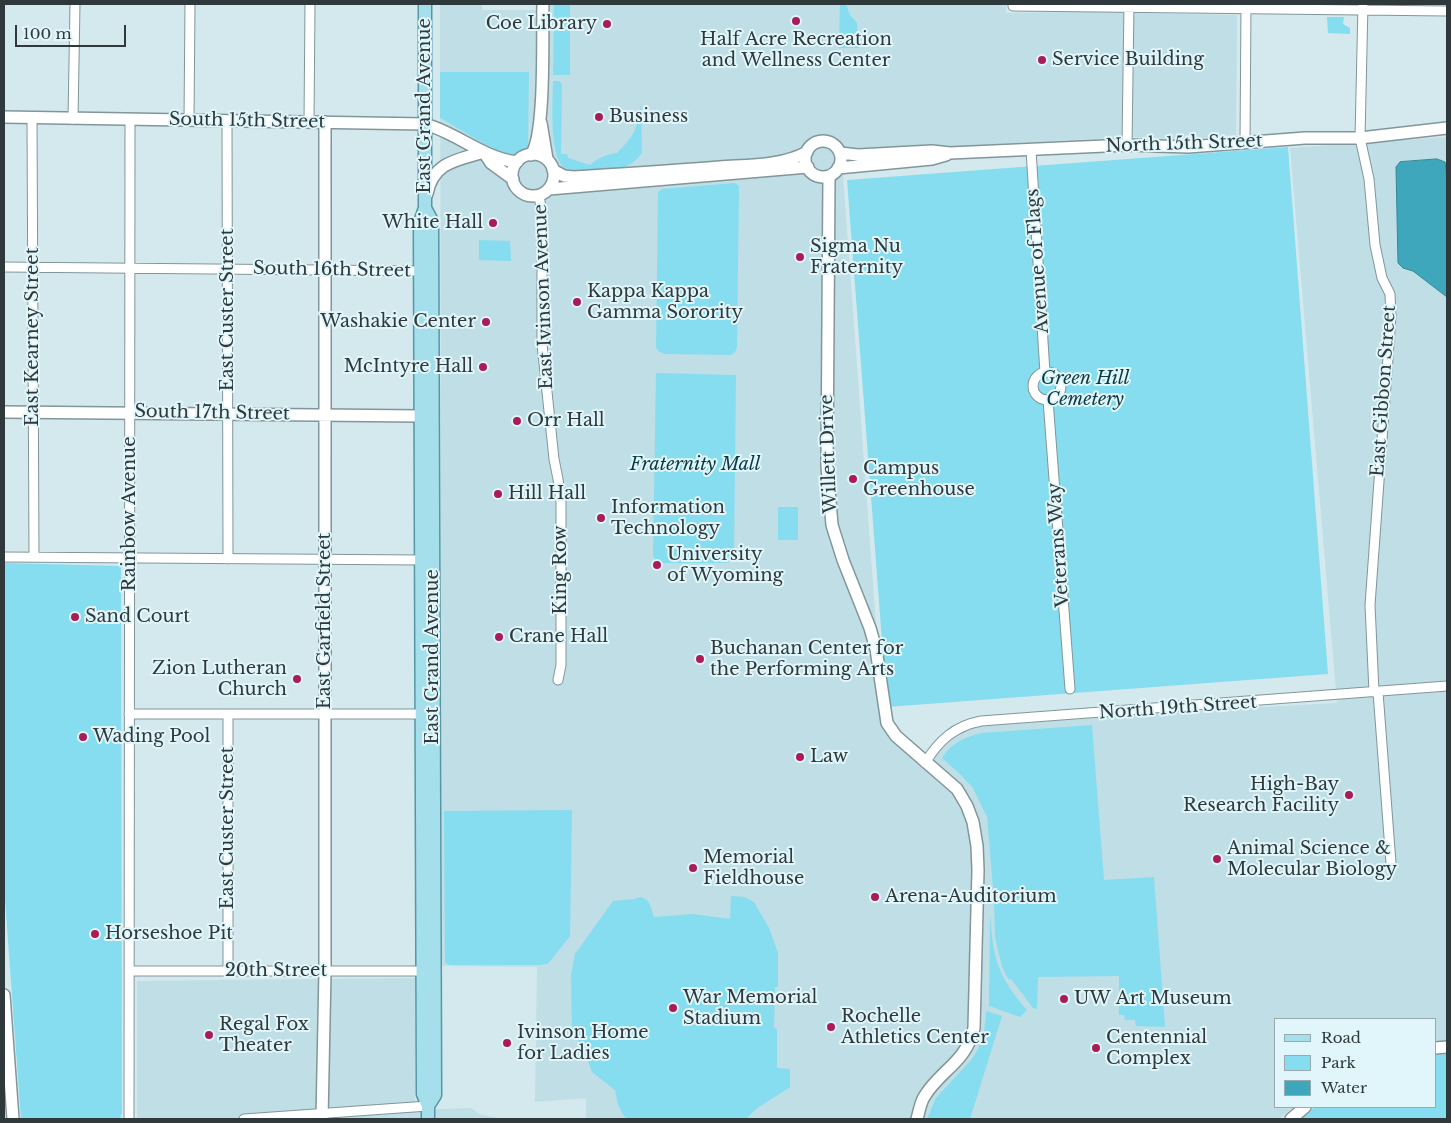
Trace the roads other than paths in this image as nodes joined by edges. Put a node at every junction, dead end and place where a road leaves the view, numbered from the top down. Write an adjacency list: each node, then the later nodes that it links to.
1 (75, 4): 13 (street)
2 (190, 4): 16 (street)
3 (310, 4): 18 (street)
4 (425, 4): 20 (main road, East Grand Avenue)
5 (542, 4): 15 (street)
6 (1013, 5): 7 (street)
7 (1129, 5): 8 (street); 24 (street)
8 (1246, 6): 9 (street); 23 (street)
9 (1363, 7): 10 (street); 22 (street, East Gibbon Street)
10 (1447, 11)
11 (4, 117): 12 (street, South 15th Street)
12 (32, 118): 13 (street, South 15th Street); 42 (street, East Kearney Street)
13 (73, 119): 14 (street, South 15th Street)
14 (130, 119): 16 (street, South 15th Street); 43 (street, Rainbow Avenue)
15 (540, 119): 30 (street); 31 (street)
16 (189, 120): 17 (street, South 15th Street)
17 (227, 121): 18 (street, South 15th Street); 44 (street, East Custer Street)
18 (309, 122): 19 (street, South 15th Street)
19 (324, 122): 20 (street, South 15th Street); 45 (street, East Garfield Street)
20 (425, 124): 26 (street, South 15th Street); 40 (main road, East Grand Avenue)
21 (1447, 128): 22 (street, North 15th Street)
22 (1360, 138): 23 (street, North 15th Street); 65 (street, East Gibbon Street)
23 (1245, 143): 24 (street, North 15th Street)
24 (1127, 145): 25 (street, North 15th Street)
25 (1030, 150): 29 (street, North 15th Street); 47 (street, Avenue of Flags)
26 (484, 152): 32 (street, South 15th Street); 38 (street, South 15th Street); 40 (street)
27 (807, 152): 28 (street, North 15th Street); 33 (street); 37 (street, North 15th Street)
28 (840, 153): 29 (street, North 15th Street); 34 (street)
29 (950, 153): 34 (street, North 15th Street)
30 (530, 155): 31 (street); 32 (street)
31 (547, 159): 35 (street)
32 (518, 162): 38 (street)
33 (808, 168): 36 (street); 37 (street)
34 (838, 168): 36 (street)
35 (554, 170): 37 (street); 39 (street)
36 (828, 176): 70 (street, Willett Drive)
37 (651, 177): 39 (street, South 15th Street)
38 (513, 179): 39 (street, South 15th Street)
39 (544, 192): 55 (street, East Ivinson Avenue)
40 (425, 208): 46 (main road, East Grand Avenue); 78 (main road, East Grand Avenue)
41 (4, 267): 42 (street, South 16th Street)
42 (33, 267): 43 (street, South 16th Street); 50 (street, East Kearney Street)
43 (130, 268): 44 (street, South 16th Street); 51 (street, Rainbow Avenue)
44 (228, 268): 45 (street, South 16th Street); 52 (street, East Custer Street)
45 (324, 269): 46 (street, South 16th Street); 53 (street, East Garfield Street)
46 (421, 270): 54 (main road, East Grand Avenue)
47 (1046, 372): 48 (street); 48 (street)
48 (1048, 400): 64 (street, Veterans Way)
49 (4, 412): 50 (street, South 17th Street)
50 (33, 412): 51 (street, South 17th Street); 57 (street, East Kearney Street)
51 (130, 413): 52 (street, South 17th Street); 58 (street, Rainbow Avenue)
52 (228, 414): 53 (street, South 17th Street); 59 (street, East Custer Street)
53 (325, 415): 54 (street, South 17th Street); 60 (street, East Garfield Street)
54 (421, 416): 61 (main road, East Grand Avenue)
55 (554, 459): 62 (street, King Row)
56 (4, 557): 57 (street)
57 (34, 557): 58 (street)
58 (130, 558): 59 (street); 66 (street, Rainbow Avenue)
59 (228, 559): 60 (street)
60 (325, 560): 61 (street); 68 (street, East Garfield Street)
61 (420, 560): 69 (main road, East Grand Avenue)
62 (558, 680)
63 (1447, 686): 65 (street, North 19th Street)
64 (1070, 689)
65 (1376, 692): 70 (street, North 19th Street); 71 (street, East Gibbon Street)
66 (129, 714): 67 (street); 72 (street, Rainbow Avenue)
67 (228, 714): 68 (street); 73 (street, East Custer Street)
68 (325, 714): 69 (street); 74 (street, East Garfield Street)
69 (421, 714): 75 (main road, East Grand Avenue)
70 (925, 763): 85 (street, Willett Drive)
71 (1391, 863)
72 (129, 971): 73 (street, 20th Street); 82 (street, Rainbow Avenue)
73 (228, 971): 74 (street, 20th Street)
74 (325, 971): 75 (street, 20th Street); 80 (street, East Garfield Street)
75 (423, 971): 78 (main road, East Grand Avenue)
76 (4, 995): 77 (street)
77 (5, 1035): 81 (street)
78 (428, 1106): 80 (street); 84 (main road, East Grand Avenue)
79 (1304, 1108): 86 (street)
80 (322, 1116): 83 (street)
81 (13, 1119)
82 (129, 1119)
83 (244, 1119)
84 (428, 1119)
85 (917, 1119)
86 (1291, 1119)

